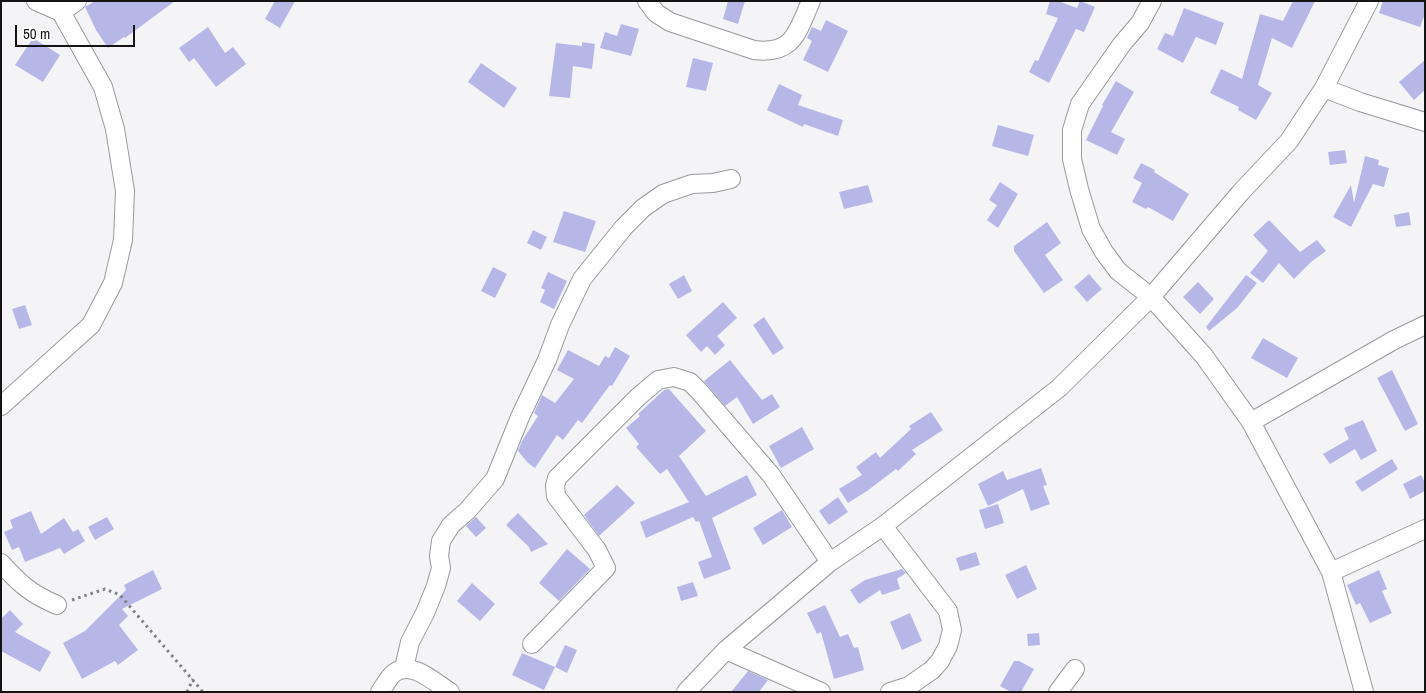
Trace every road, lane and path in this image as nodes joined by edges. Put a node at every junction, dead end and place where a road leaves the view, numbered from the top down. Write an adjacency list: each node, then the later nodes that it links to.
1 (36, 1): 7 (street)
2 (77, 1): 7 (street)
3 (647, 1): 4 (street)
4 (811, 1)
5 (1152, 1): 11 (street)
6 (1369, 1): 8 (street)
7 (61, 12): 13 (street)
8 (1324, 88): 9 (street); 11 (street)
9 (1425, 122)
10 (731, 178): 23 (street)
11 (1151, 297): 14 (street); 15 (street)
12 (1425, 325): 14 (street)
13 (1, 406)
14 (1251, 422): 19 (street)
15 (883, 526): 17 (street); 32 (street)
16 (1425, 529): 19 (street)
17 (830, 562): 21 (street); 22 (street)
18 (1, 564): 20 (street)
19 (1331, 572): 34 (street)
20 (57, 605): 25 (path)
21 (532, 644)
22 (726, 650): 30 (street); 31 (street)
23 (404, 668): 28 (street); 29 (street)
24 (1075, 669): 33 (street)
25 (192, 680): 26 (path); 27 (path)
26 (188, 692)
27 (203, 692)
28 (380, 692)
29 (450, 692)
30 (686, 692)
31 (822, 692)
32 (890, 692)
33 (1058, 692)
34 (1364, 692)

